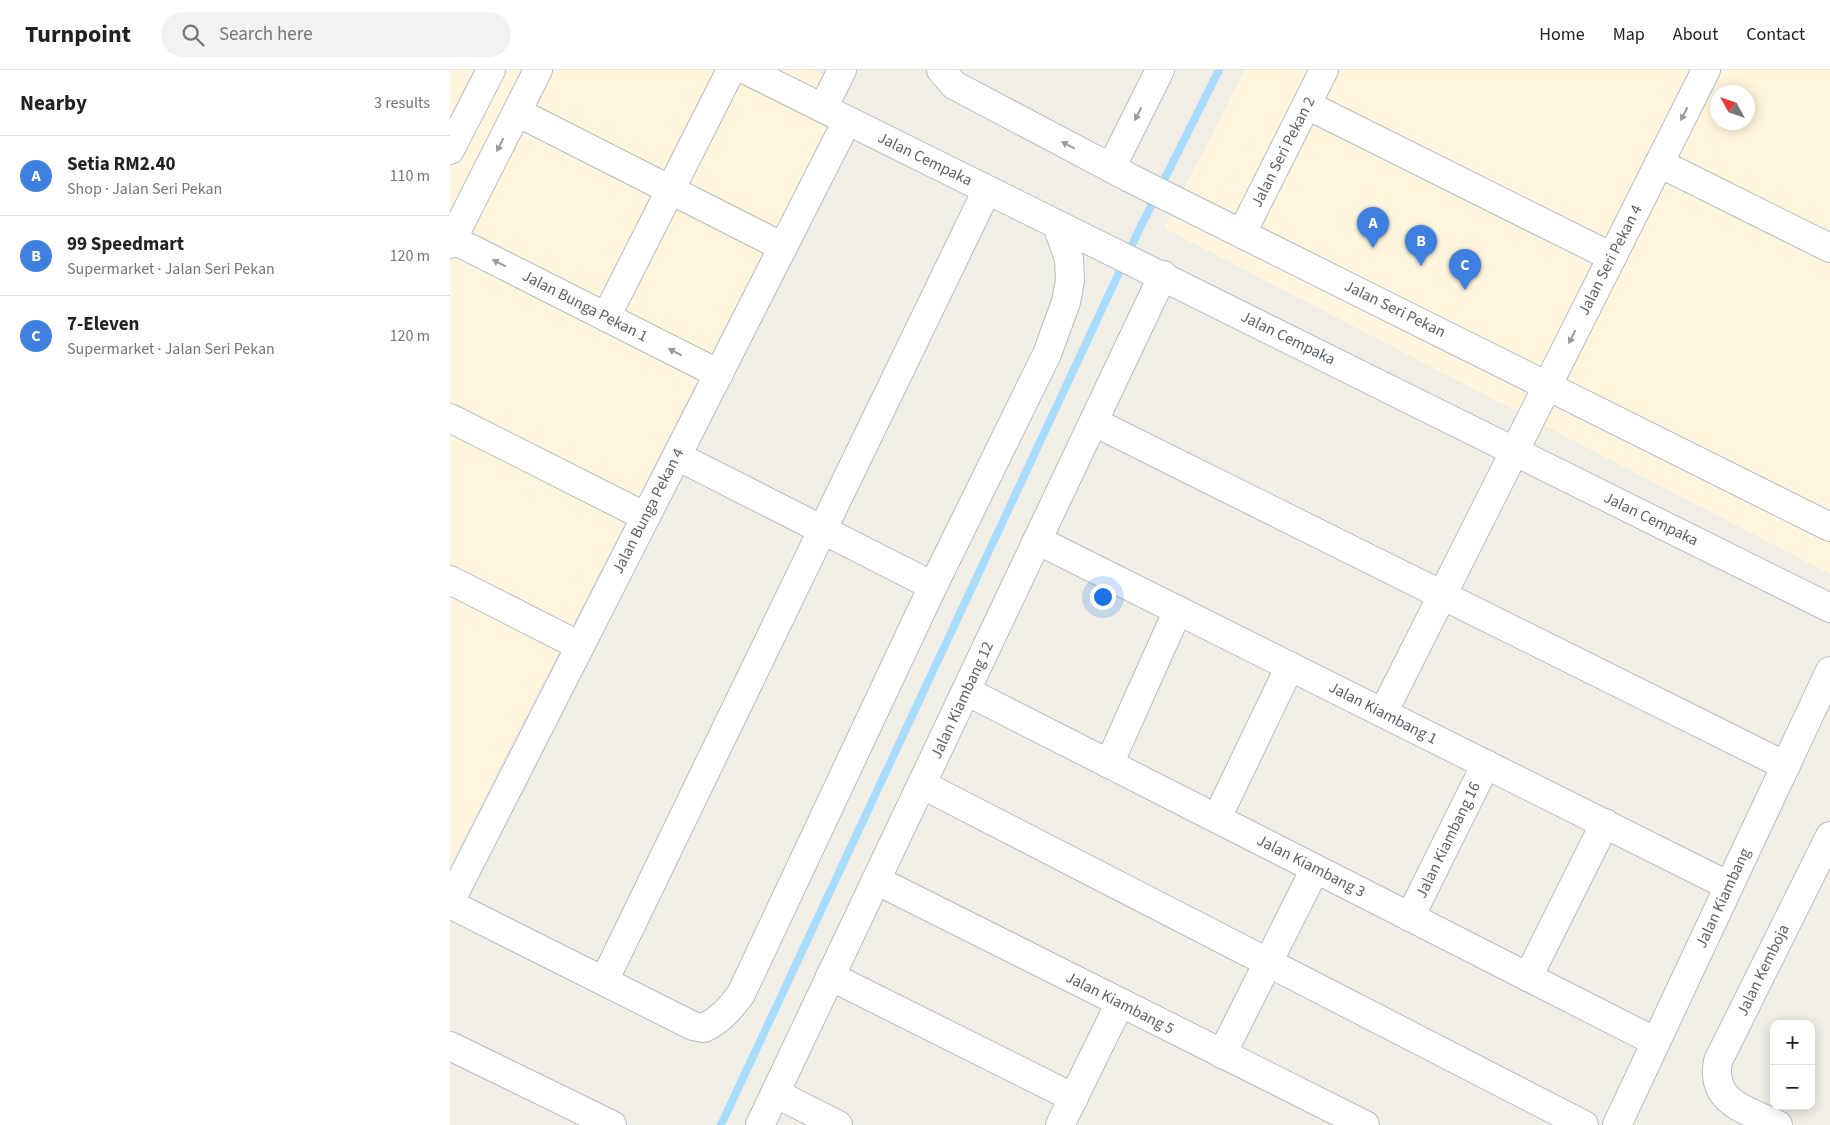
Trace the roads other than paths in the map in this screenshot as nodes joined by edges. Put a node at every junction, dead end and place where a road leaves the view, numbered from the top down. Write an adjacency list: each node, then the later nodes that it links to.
1 (491, 70): 14 (street)
2 (538, 70): 12 (street)
3 (731, 70): 17 (street)
4 (746, 70): 11 (street, Jalan Cempaka)
5 (842, 70): 11 (street)
6 (940, 70): 16 (street, Jalan Seri Pekan, one-way to 6)
7 (1160, 70): 16 (street, one-way to 16)
8 (1324, 70): 10 (street, Jalan Seri Pekan 2)
9 (1706, 70): 15 (street, Jalan Seri Pekan 4, one-way to 15)
10 (1307, 105): 20 (street, Jalan Seri Pekan 2); 24 (street)
11 (823, 108): 13 (street, Jalan Cempaka)
12 (516, 112): 17 (street); 21 (street, one-way to 21)
13 (847, 121): 18 (street, Jalan Cempaka); 22 (street, Jalan Bunga Pekan 4)
14 (450, 150)
15 (1659, 163): 23 (street); 24 (street, Jalan Seri Pekan 4)
16 (1120, 173): 20 (street, Jalan Seri Pekan)
17 (670, 190): 22 (street); 26 (street)
18 (987, 190): 19 (street, Jalan Cempaka); 35 (street)
19 (1057, 225): 25 (street, Jalan Cempaka); 38 (street)
20 (1242, 234): 28 (street, Jalan Seri Pekan)
21 (451, 240): 26 (street, Jalan Bunga Pekan 1, one-way to 21)
22 (783, 247): 27 (street, Jalan Bunga Pekan 4)
23 (1830, 248)
24 (1612, 257): 28 (street, Jalan Seri Pekan 4, one-way to 28)
25 (1163, 275): 30 (street, Jalan Kiambang 12); 31 (street, Jalan Cempaka)
26 (606, 317): 27 (street, Jalan Bunga Pekan 1, one-way to 26)
27 (719, 374): 32 (street, Jalan Bunga Pekan 4)
28 (1547, 385): 31 (street, Jalan Seri Pekan 4); 34 (street, Jalan Seri Pekan)
29 (450, 418): 33 (street)
30 (1094, 422): 36 (street, Jalan Kiambang 12); 39 (street)
31 (1515, 451): 39 (street, Jalan Seri Pekan 4); 40 (street, Jalan Cempaka)
32 (677, 456): 33 (street, Jalan Bunga Pekan 4); 35 (street)
33 (646, 517): 42 (street, Jalan Bunga Pekan 4)
34 (1830, 526)
35 (823, 530): 38 (street); 62 (street)
36 (1038, 540): 41 (street, Jalan Kiambang 1); 45 (street, Jalan Kiambang 12)
37 (450, 581): 42 (street)
38 (933, 586): 62 (street)
39 (1442, 595): 46 (street, Jalan Seri Pekan 4); 49 (street)
40 (1830, 608)
41 (1178, 610): 43 (street, Jalan Kiambang 1); 47 (street)
42 (580, 646): 57 (street, Jalan Bunga Pekan 4)
43 (1290, 666): 46 (street, Jalan Kiambang 1); 51 (street)
44 (1830, 671): 49 (street, Jalan Kiambang)
45 (966, 691): 47 (street, Jalan Kiambang 3); 50 (street, Jalan Kiambang 12)
46 (1383, 712): 48 (street, Jalan Kiambang 1)
47 (1109, 764): 51 (street, Jalan Kiambang 3)
48 (1486, 764): 52 (street, Jalan Kiambang 1); 58 (street, Jalan Kiambang 16)
49 (1786, 766): 56 (street, Jalan Kiambang)
50 (923, 784): 55 (street, Jalan Kiambang 12); 59 (street)
51 (1216, 818): 54 (street, Jalan Kiambang 3)
52 (1605, 823): 56 (street, Jalan Kiambang 1); 61 (street)
53 (1830, 836): 77 (street, Jalan Kemboja)
54 (1316, 869): 58 (street, Jalan Kiambang 3); 59 (street)
55 (876, 880): 60 (street, Jalan Kiambang 12); 63 (street, Jalan Kiambang 5)
56 (1729, 886): 64 (street, Jalan Kiambang)
57 (450, 903): 62 (street)
58 (1410, 917): 61 (street, Jalan Kiambang 3)
59 (1268, 962): 66 (street); 75 (street)
60 (830, 976): 67 (street, Jalan Kiambang 12); 68 (street)
61 (1528, 977): 64 (street, Jalan Kiambang 3)
62 (604, 981)
63 (1120, 1003): 66 (street, Jalan Kiambang 5); 68 (street)
64 (1656, 1042): 76 (street, Jalan Kiambang)
65 (450, 1046): 70 (street)
66 (1222, 1054): 69 (street, Jalan Kiambang 5)
67 (775, 1093): 71 (street, Jalan Kiambang 12); 72 (street)
68 (1074, 1098): 73 (street)
69 (1322, 1116): 74 (street, Jalan Kiambang 5)
70 (612, 1125)
71 (760, 1125)
72 (838, 1125)
73 (1060, 1125)
74 (1365, 1125)
75 (1584, 1125)
76 (1617, 1125)
77 (1778, 1125)

